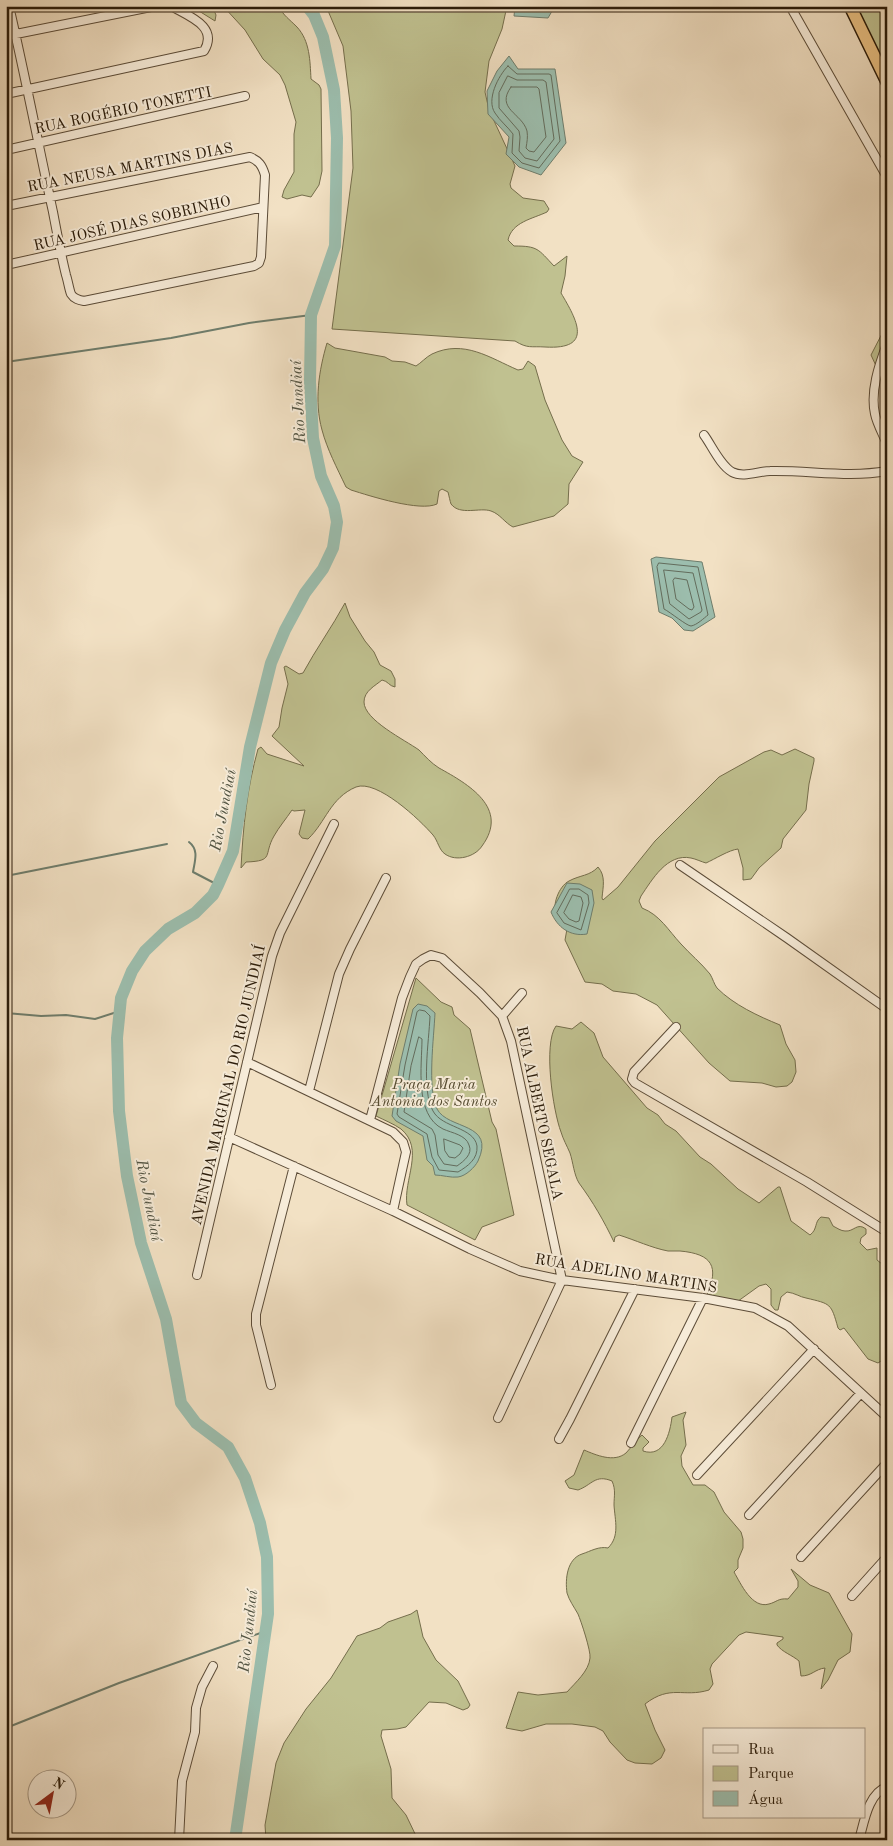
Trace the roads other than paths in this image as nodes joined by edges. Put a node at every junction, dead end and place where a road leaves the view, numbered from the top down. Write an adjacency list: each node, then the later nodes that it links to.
1 (10, 6): 6 (street)
2 (156, 6): 6 (street)
3 (171, 6): 9 (street)
4 (790, 6): 14 (street)
5 (850, 6): 8 (highway)
6 (16, 34): 7 (street); 9 (street)
7 (6, 36)
8 (887, 82)
9 (27, 89): 10 (street); 12 (street)
10 (6, 94)
11 (245, 96): 12 (street, RUA ROGÉRIO TONETTI)
12 (38, 142): 13 (street, RUA ROGÉRIO TONETTI); 15 (street)
13 (6, 150)
14 (887, 177)
15 (49, 196): 16 (street, RUA NEUSA MARTINS DIAS); 17 (street, RUA NEUSA MARTINS DIAS); 18 (street)
16 (6, 206)
17 (263, 207): 18 (street, RUA JOSÉ DIAS SOBRINHO); 18 (street)
18 (61, 252): 19 (street, RUA JOSÉ DIAS SOBRINHO)
19 (6, 265)
20 (887, 344): 22 (street)
21 (704, 435): 23 (street)
22 (887, 444)
23 (887, 471)
24 (334, 824): 31 (street, AVENIDA MARGINAL DO RIO JUNDIAÍ)
25 (680, 866): 28 (street)
26 (386, 878): 32 (street)
27 (522, 993): 29 (street)
28 (887, 1010)
29 (502, 1016): 33 (street, RUA ALBERTO SEGALA); 39 (street, RUA ALBERTO SEGALA)
30 (676, 1027): 37 (street)
31 (247, 1062): 32 (street); 34 (street, AVENIDA MARGINAL DO RIO JUNDIAÍ)
32 (309, 1091): 33 (street)
33 (370, 1120): 36 (street)
34 (230, 1137): 35 (street, RUA ADELINO MARTINS); 38 (street, AVENIDA MARGINAL DO RIO JUNDIAÍ)
35 (294, 1166): 36 (street, RUA ADELINO MARTINS); 43 (street)
36 (393, 1211): 39 (street, RUA ADELINO MARTINS)
37 (887, 1232)
38 (197, 1275)
39 (562, 1280): 40 (street, RUA ADELINO MARTINS); 46 (street)
40 (634, 1289): 41 (street, RUA ADELINO MARTINS); 47 (street)
41 (703, 1298): 42 (street, RUA ADELINO MARTINS); 48 (street)
42 (814, 1350): 44 (street, RUA ADELINO MARTINS); 50 (street)
43 (271, 1385)
44 (861, 1392): 45 (street, RUA ADELINO MARTINS); 51 (street)
45 (887, 1417)
46 (498, 1418)
47 (559, 1439)
48 (631, 1443)
49 (887, 1463): 52 (street)
50 (697, 1475)
51 (749, 1515)
52 (801, 1557)
53 (887, 1558): 54 (street)
54 (852, 1596)
55 (213, 1666): 57 (street)
56 (887, 1787): 58 (street)
57 (179, 1840)
58 (859, 1840)

